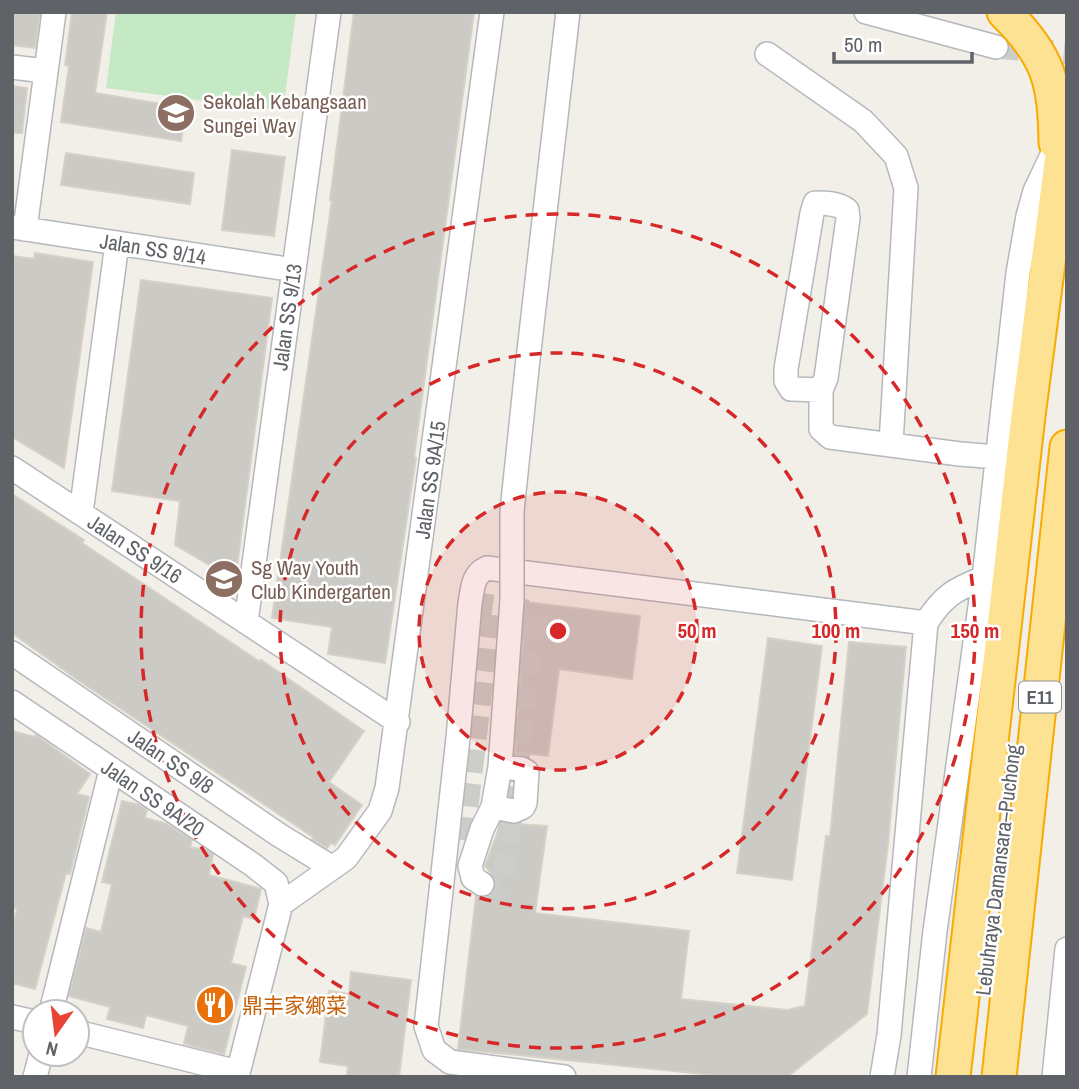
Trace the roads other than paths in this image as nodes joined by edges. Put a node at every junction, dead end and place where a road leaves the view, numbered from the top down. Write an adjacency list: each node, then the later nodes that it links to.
1 (54, 12): 10 (street)
2 (329, 12): 15 (street, Jalan SS 9/13)
3 (492, 12): 28 (street, Jalan SS 9A/15)
4 (568, 12): 33 (street, bridge)
5 (866, 12): 7 (street)
6 (1004, 12): 11 (highway)
7 (996, 47)
8 (767, 54): 17 (street)
9 (12, 67): 10 (street)
10 (45, 71): 12 (street)
11 (1062, 132): 19 (street); 45 (highway)
12 (19, 228): 13 (street, Jalan SS 9/14)
13 (117, 243): 15 (street, Jalan SS 9/14); 21 (street)
14 (1067, 245): 35 (highway, Lebuhraya Damansara–Puchong / E11)
15 (294, 270): 23 (street, Jalan SS 9/13)
16 (821, 390): 16 (street); 17 (street)
17 (891, 444): 19 (street)
18 (1067, 447): 35 (highway, Lebuhraya Damansara–Puchong / E11)
19 (997, 457): 22 (street)
20 (12, 468): 21 (street, Jalan SS 9/16)
21 (81, 513): 23 (street, Jalan SS 9/16)
22 (984, 578): 24 (street); 44 (street)
23 (246, 622): 28 (street, Jalan SS 9/16)
24 (926, 622): 39 (street); 43 (street)
25 (1067, 636): 48 (highway)
26 (12, 653): 30 (street, Jalan SS 9/8)
27 (12, 702): 29 (street, Jalan SS 9A/20)
28 (397, 722): 32 (street, Jalan SS 9A/15)
29 (111, 770): 31 (street, Jalan SS 9A/20); 37 (street)
30 (279, 835): 31 (street); 32 (street, Jalan SS 9/8)
31 (253, 865): 34 (street, Jalan SS 9A/20)
32 (331, 867): 34 (street, Jalan SS 9A/15)
33 (482, 884)
34 (281, 904): 40 (street)
35 (1002, 947): 46 (highway, Lebuhraya Damansara–Puchong / E11); 47 (highway, Lebuhraya Damansara–Puchong / E11)
36 (1067, 949): 49 (street)
37 (54, 998)
38 (91, 1036): 40 (street)
39 (483, 1072): 41 (street)
40 (238, 1074)
41 (512, 1074): 42 (street)
42 (564, 1077)
43 (881, 1077)
44 (919, 1077)
45 (953, 1077)
46 (972, 1077)
47 (999, 1077)
48 (1014, 1077)
49 (1054, 1077)

